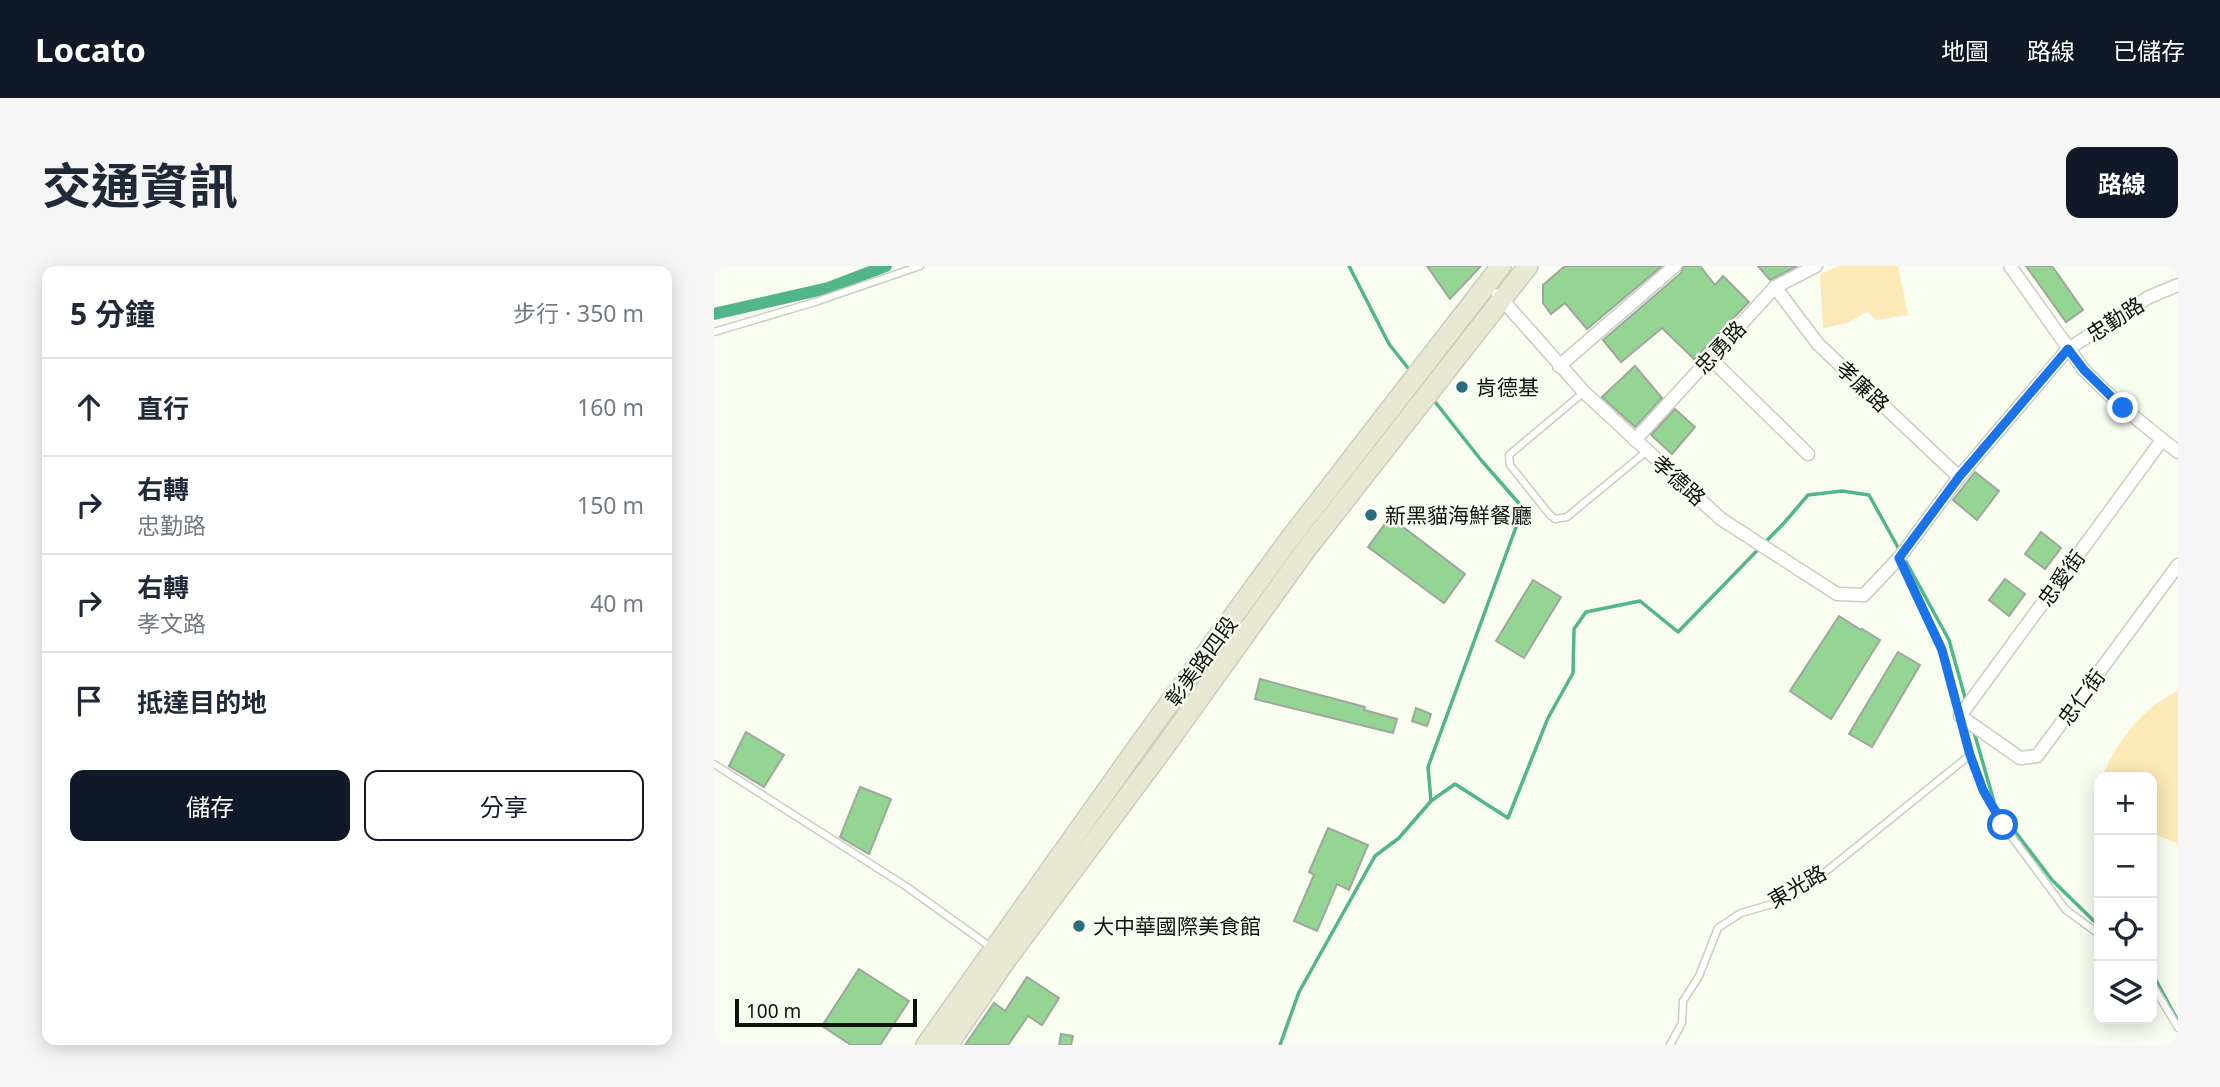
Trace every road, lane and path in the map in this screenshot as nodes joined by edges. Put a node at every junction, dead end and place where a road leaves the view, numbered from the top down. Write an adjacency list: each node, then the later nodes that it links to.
1 (919, 266): 11 (lane)
2 (1501, 266): 8 (main road, 彰美路四段)
3 (1675, 266): 14 (street)
4 (1816, 266): 9 (street, 忠勇路)
5 (2010, 266): 12 (street)
6 (1528, 269): 10 (main road, 彰美路四段)
7 (2178, 285): 12 (street, 忠勤路)
8 (1487, 286): 10 (street, 孝德路); 22 (main road, 彰美路四段)
9 (1775, 287): 13 (street, 忠勇路); 21 (street, 孝廉路)
10 (1502, 300): 14 (street, 孝德路); 22 (main road, 彰美路四段)
11 (714, 332)
12 (2068, 349): 17 (street); 21 (street, 忠勤路)
13 (1710, 358): 16 (street, 忠勇路); 20 (street)
14 (1559, 366): 15 (street, 孝德路)
15 (1584, 392): 16 (street, 孝德路); 18 (lane)
16 (1635, 440): 18 (street, 孝德路)
17 (2162, 440): 19 (street); 25 (street, 忠愛街)
18 (1647, 451): 23 (street, 孝德路)
19 (2178, 452)
20 (1808, 454)
21 (1959, 477): 23 (street, 忠勤路)
22 (1297, 546): 26 (main road, 彰美路四段); 27 (main road, 彰美路四段)
23 (1899, 558): 25 (lane)
24 (2178, 565): 25 (street, 忠仁街)
25 (1960, 716): 28 (lane)
26 (1144, 738): 27 (main road); 31 (main road, 彰美路四段)
27 (1163, 749): 31 (main road, 彰美路四段)
28 (1970, 755): 30 (lane); 36 (lane, 東光路)
29 (714, 764): 31 (lane)
30 (2094, 930)
31 (1000, 955): 34 (main road, 彰美路四段); 35 (main road, 彰美路四段)
32 (2157, 992): 33 (lane)
33 (2178, 1028)
34 (926, 1045)
35 (948, 1045)
36 (1670, 1045)

